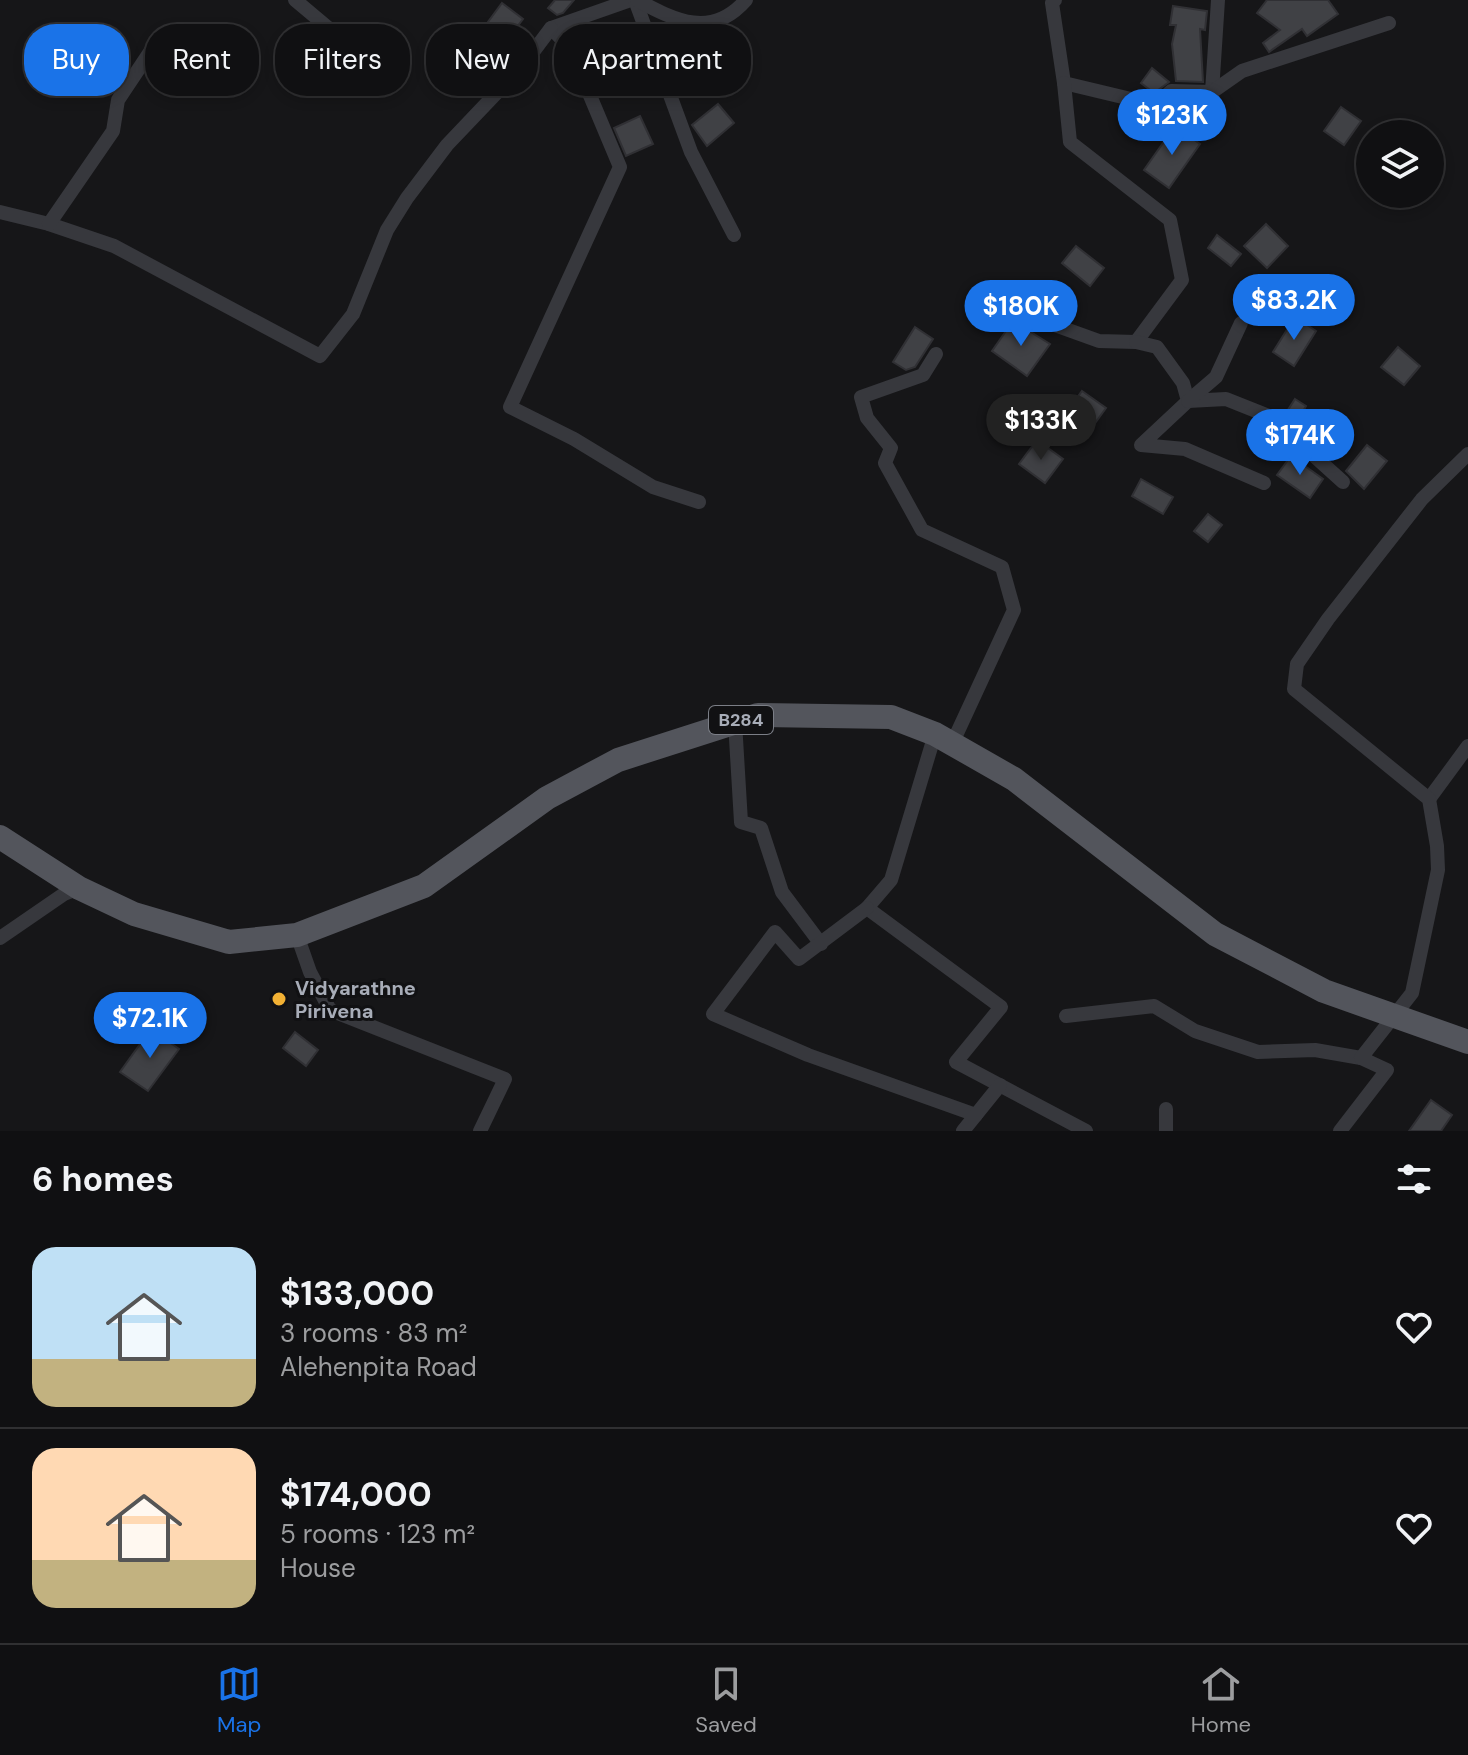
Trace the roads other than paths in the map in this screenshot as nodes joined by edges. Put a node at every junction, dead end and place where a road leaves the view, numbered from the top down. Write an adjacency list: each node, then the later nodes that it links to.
1 (295, 0): 7 (street)
2 (635, 0): 3 (street); 8 (street); 14 (street)
3 (746, 0)
4 (1055, 0): 10 (street)
5 (1218, 0): 11 (street)
6 (1389, 23): 11 (street)
7 (324, 24)
8 (551, 28): 13 (street); 23 (street)
9 (145, 60): 13 (street)
10 (1064, 83): 11 (street); 17 (street)
11 (1212, 92)
12 (0, 212): 13 (street)
13 (49, 224)
14 (734, 235)
15 (1010, 309): 17 (street)
16 (1241, 323): 19 (street)
17 (1136, 342): 19 (street)
18 (936, 354): 25 (street)
19 (1188, 401): 21 (street); 22 (street)
20 (1468, 454): 27 (street)
21 (1343, 482)
22 (1264, 483)
23 (699, 502)
24 (735, 722): 25 (main road, B284); 31 (main road, B284); 33 (street)
25 (944, 739): 30 (street); 35 (main road, B284)
26 (1468, 746): 27 (street)
27 (1429, 799): 35 (street)
28 (0, 837): 29 (main road, B284)
29 (79, 888): 31 (main road, B284); 32 (street)
30 (867, 908): 33 (street); 38 (street)
31 (297, 935): 41 (street)
32 (0, 938)
33 (821, 944): 40 (street)
34 (1066, 1016): 37 (street)
35 (1394, 1016): 36 (main road, B284); 37 (street)
36 (1468, 1042)
37 (1361, 1058): 45 (street)
38 (1000, 1085): 40 (street); 43 (street)
39 (1166, 1109): 44 (street)
40 (976, 1115): 42 (street)
41 (480, 1131)
42 (963, 1131)
43 (1086, 1131)
44 (1166, 1131)
45 (1340, 1131)

